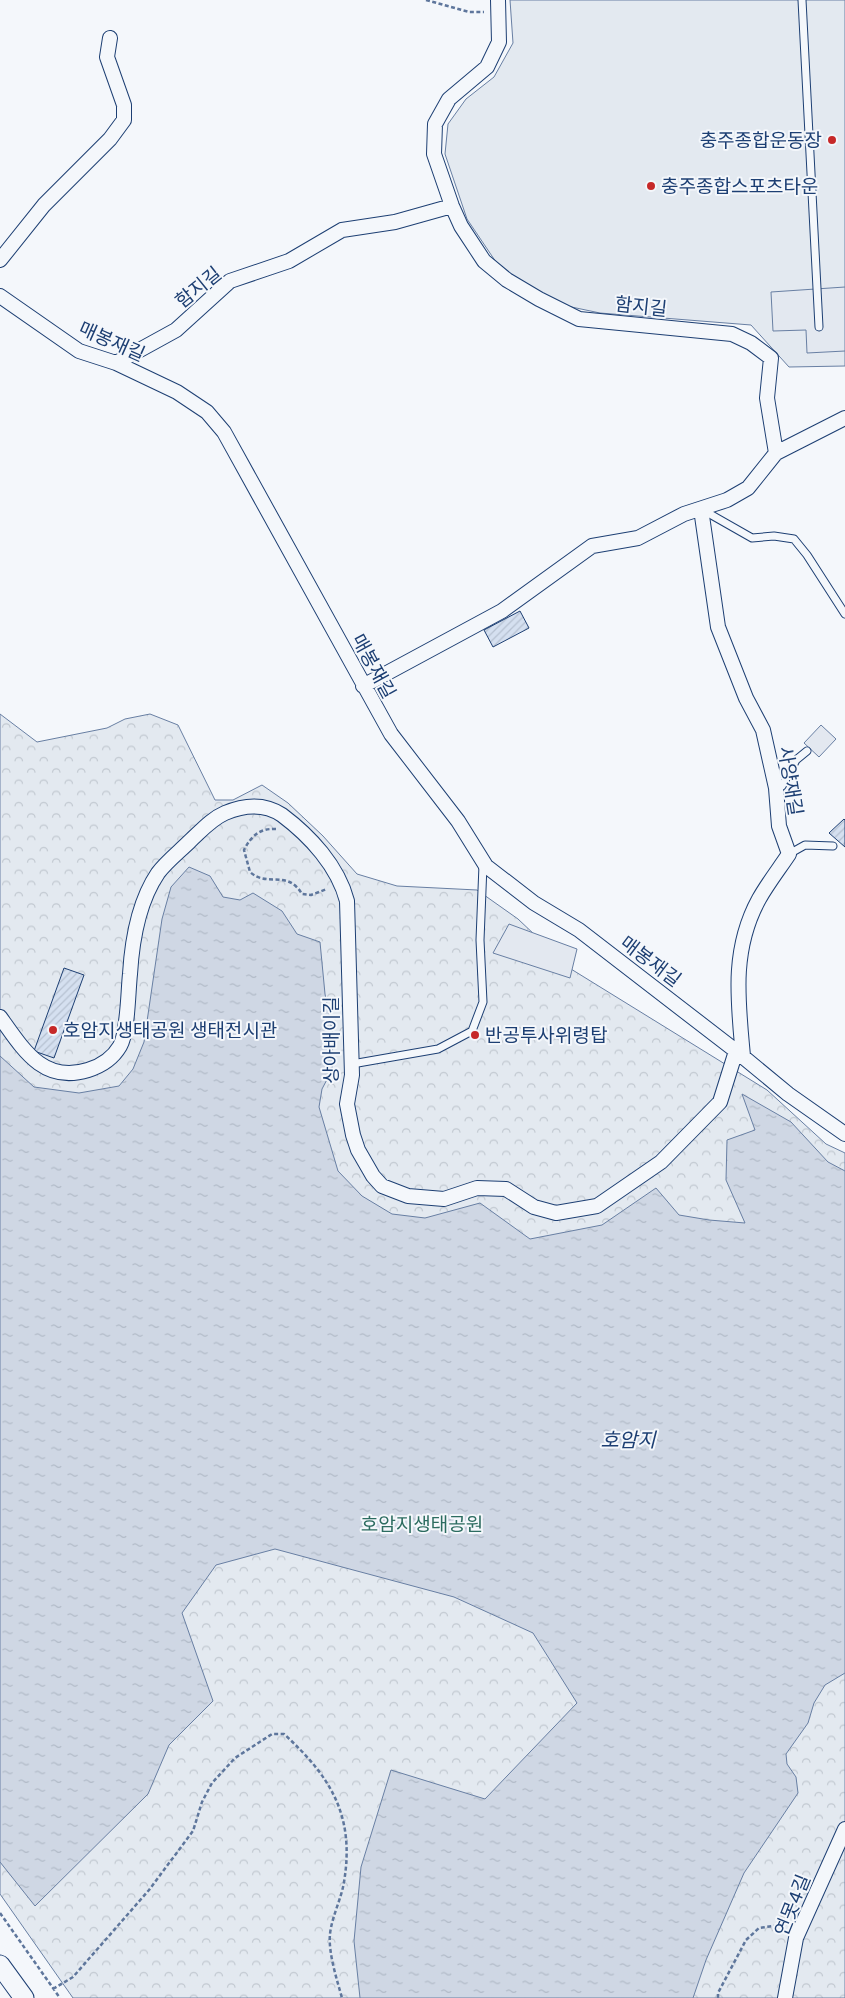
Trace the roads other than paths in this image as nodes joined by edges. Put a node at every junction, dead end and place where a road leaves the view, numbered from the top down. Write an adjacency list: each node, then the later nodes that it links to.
1 (802, 0): 7 (lane)
2 (498, 6): 4 (street, 함지길)
3 (110, 38): 5 (street)
4 (452, 206): 8 (street, 함지길); 10 (street, 함지길)
5 (0, 260)
6 (0, 296): 8 (street, 매봉재길)
7 (819, 327)
8 (116, 363): 13 (street, 매봉재길)
9 (845, 418): 10 (street)
10 (776, 453): 11 (street)
11 (701, 509): 12 (lane); 13 (street); 15 (street, 사양재길)
12 (845, 614)
13 (363, 686): 18 (street, 매봉재길)
14 (807, 751): 15 (lane)
15 (776, 788): 17 (street, 사양재길)
16 (833, 846): 17 (lane)
17 (789, 854): 20 (street)
18 (483, 862): 20 (street, 매봉재길); 21 (lane)
19 (0, 1017): 21 (street, 상아배이길)
20 (740, 1054): 21 (street, 상아배이길); 22 (street)
21 (352, 1064)
22 (845, 1134)
23 (845, 1829): 26 (street, 연못4길)
24 (0, 1965): 25 (street)
25 (24, 1998)
26 (785, 1998)

